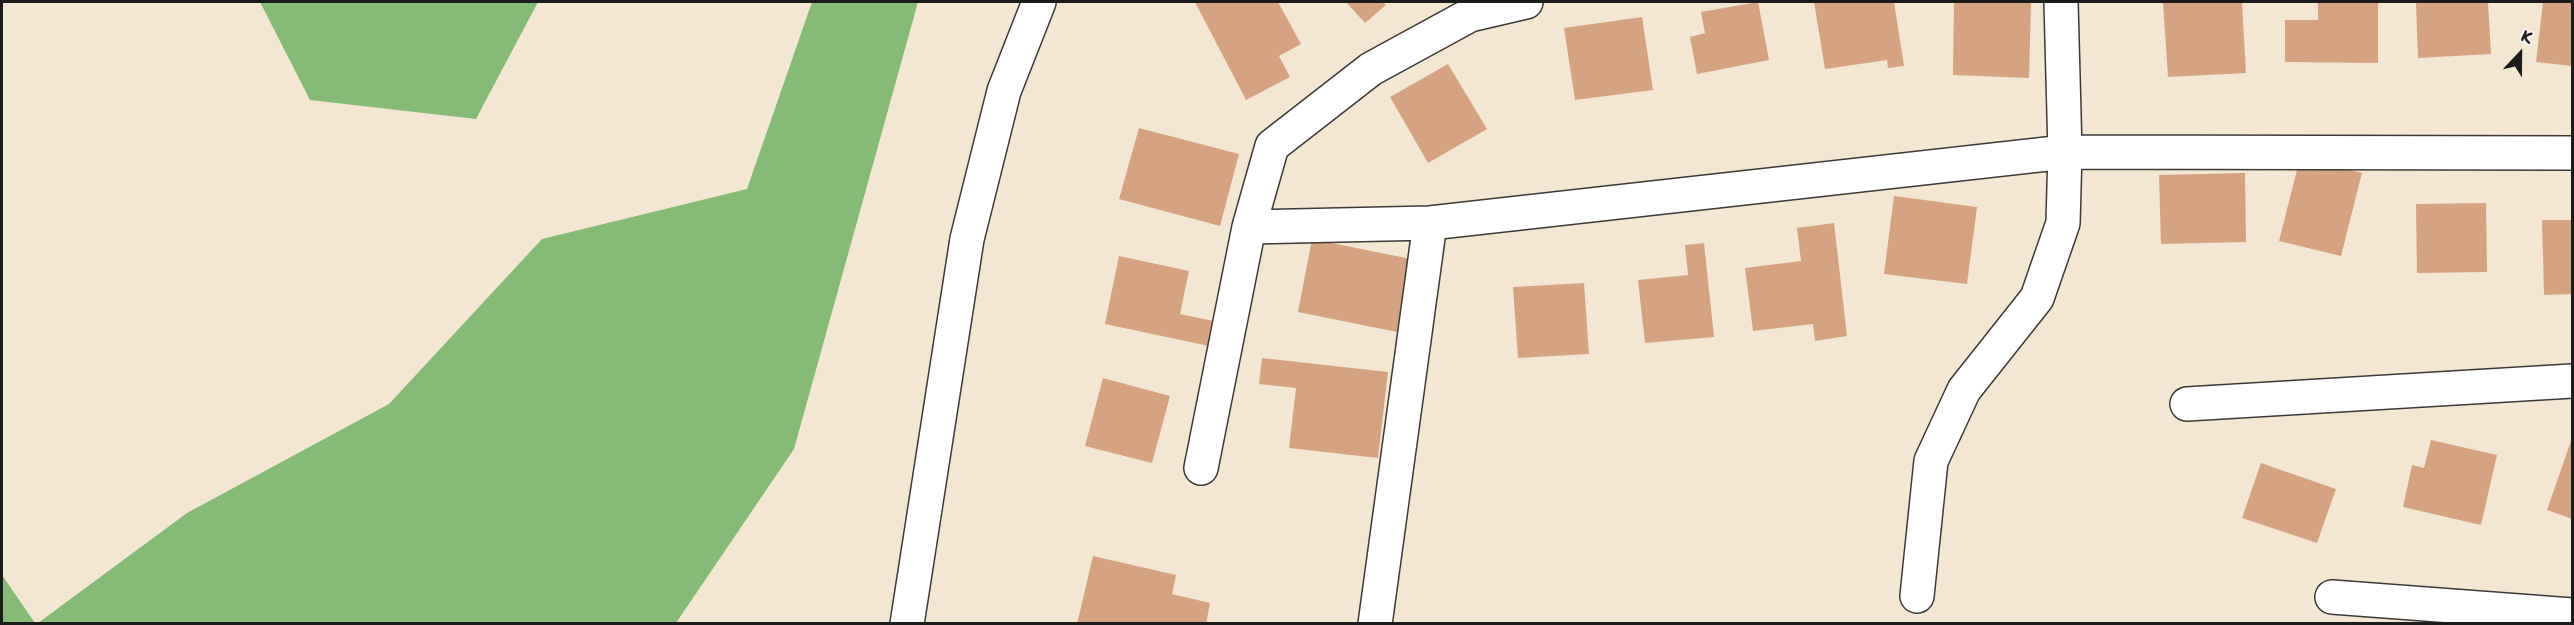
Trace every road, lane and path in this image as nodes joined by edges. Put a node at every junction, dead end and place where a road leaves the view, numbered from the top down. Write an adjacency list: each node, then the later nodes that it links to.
1 (1039, 2): 14 (street)
2 (1526, 2): 7 (street)
3 (2061, 2): 4 (street)
4 (2065, 152): 5 (street); 6 (street); 11 (street)
5 (2572, 153)
6 (1430, 224): 7 (street); 15 (street)
7 (1249, 227): 10 (street)
8 (2572, 381): 9 (street)
9 (2187, 404)
10 (1201, 468)
11 (1917, 596)
12 (2332, 597): 13 (street)
13 (2572, 615)
14 (907, 624)
15 (1375, 624)

